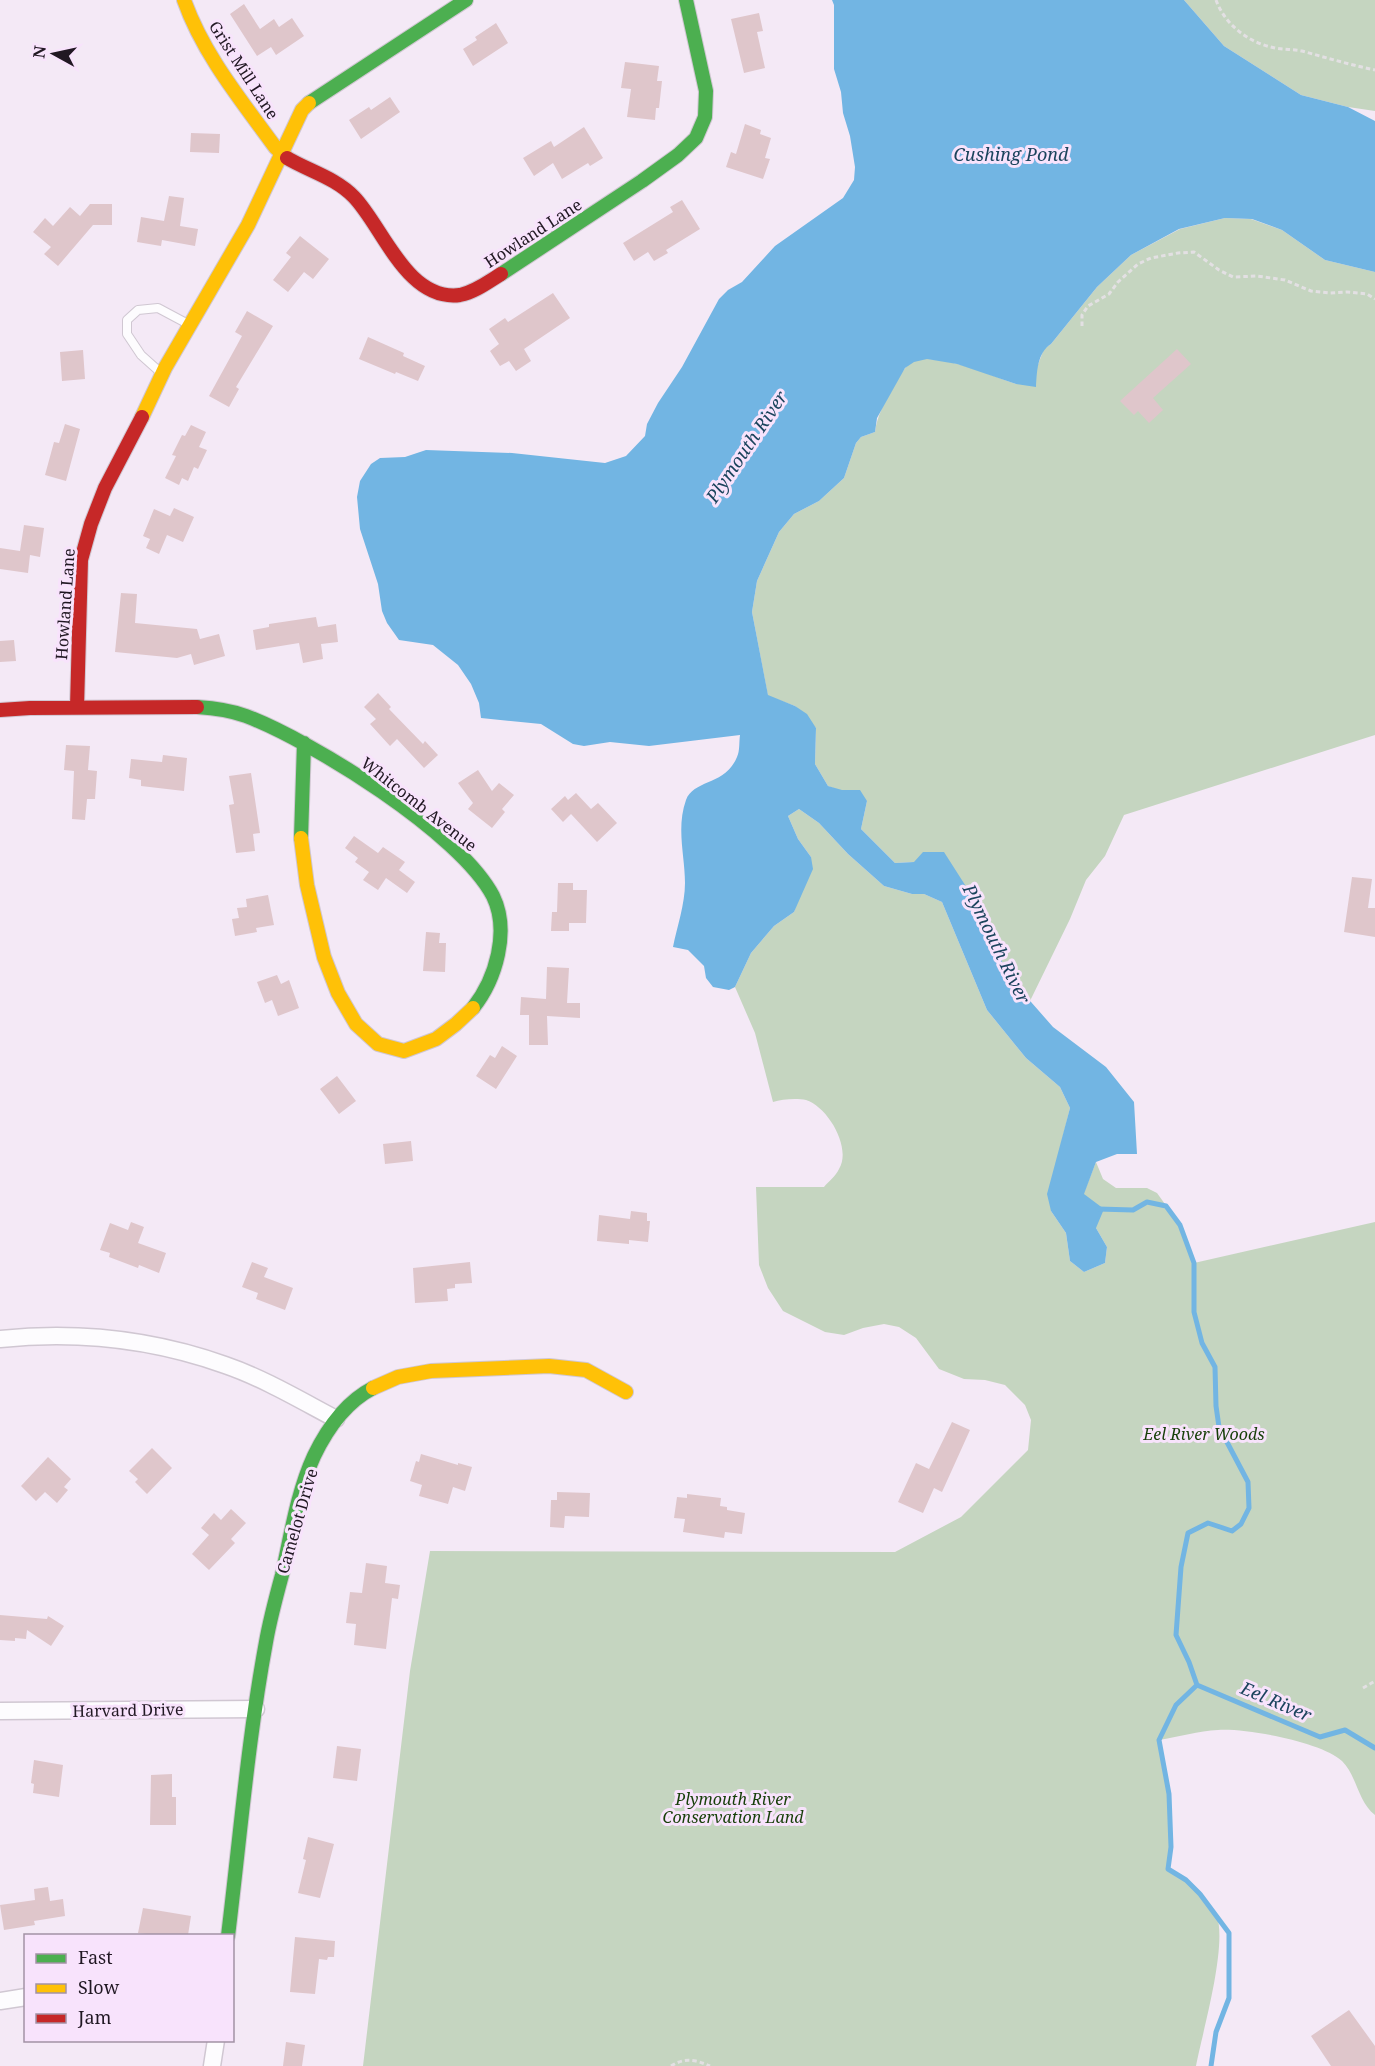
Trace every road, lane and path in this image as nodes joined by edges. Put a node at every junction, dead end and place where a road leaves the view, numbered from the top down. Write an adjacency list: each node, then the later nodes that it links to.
1 (184, 0): 6 (street, Grist Mill Lane)
2 (466, 0): 6 (street, Howland Lane)
3 (686, 0): 6 (street, Howland Lane)
4 (1216, 0): 5 (path)
5 (1375, 70)
6 (282, 155): 8 (street, Howland Lane)
7 (1375, 299): 9 (path)
8 (190, 325): 10 (street, Howland Lane); 10 (lane)
9 (1082, 326)
10 (163, 374): 11 (street, Howland Lane)
11 (77, 707): 12 (street, Whitcomb Avenue); 13 (street, Whitcomb Avenue)
12 (0, 710)
13 (304, 742): 13 (street, Whitcomb Avenue)
14 (0, 1339): 16 (street)
15 (626, 1392): 16 (street, Camelot Drive)
16 (336, 1419): 19 (street, Camelot Drive)
17 (1375, 1681): 18 (path)
18 (1363, 1688)
19 (256, 1709): 20 (street, Harvard Drive); 21 (street, Camelot Drive)
20 (0, 1711)
21 (228, 1934)
22 (24, 1997): 23 (street)
23 (0, 2001)
24 (216, 2042): 25 (street)
25 (213, 2066)
26 (671, 2066): 27 (path)
27 (710, 2066)

